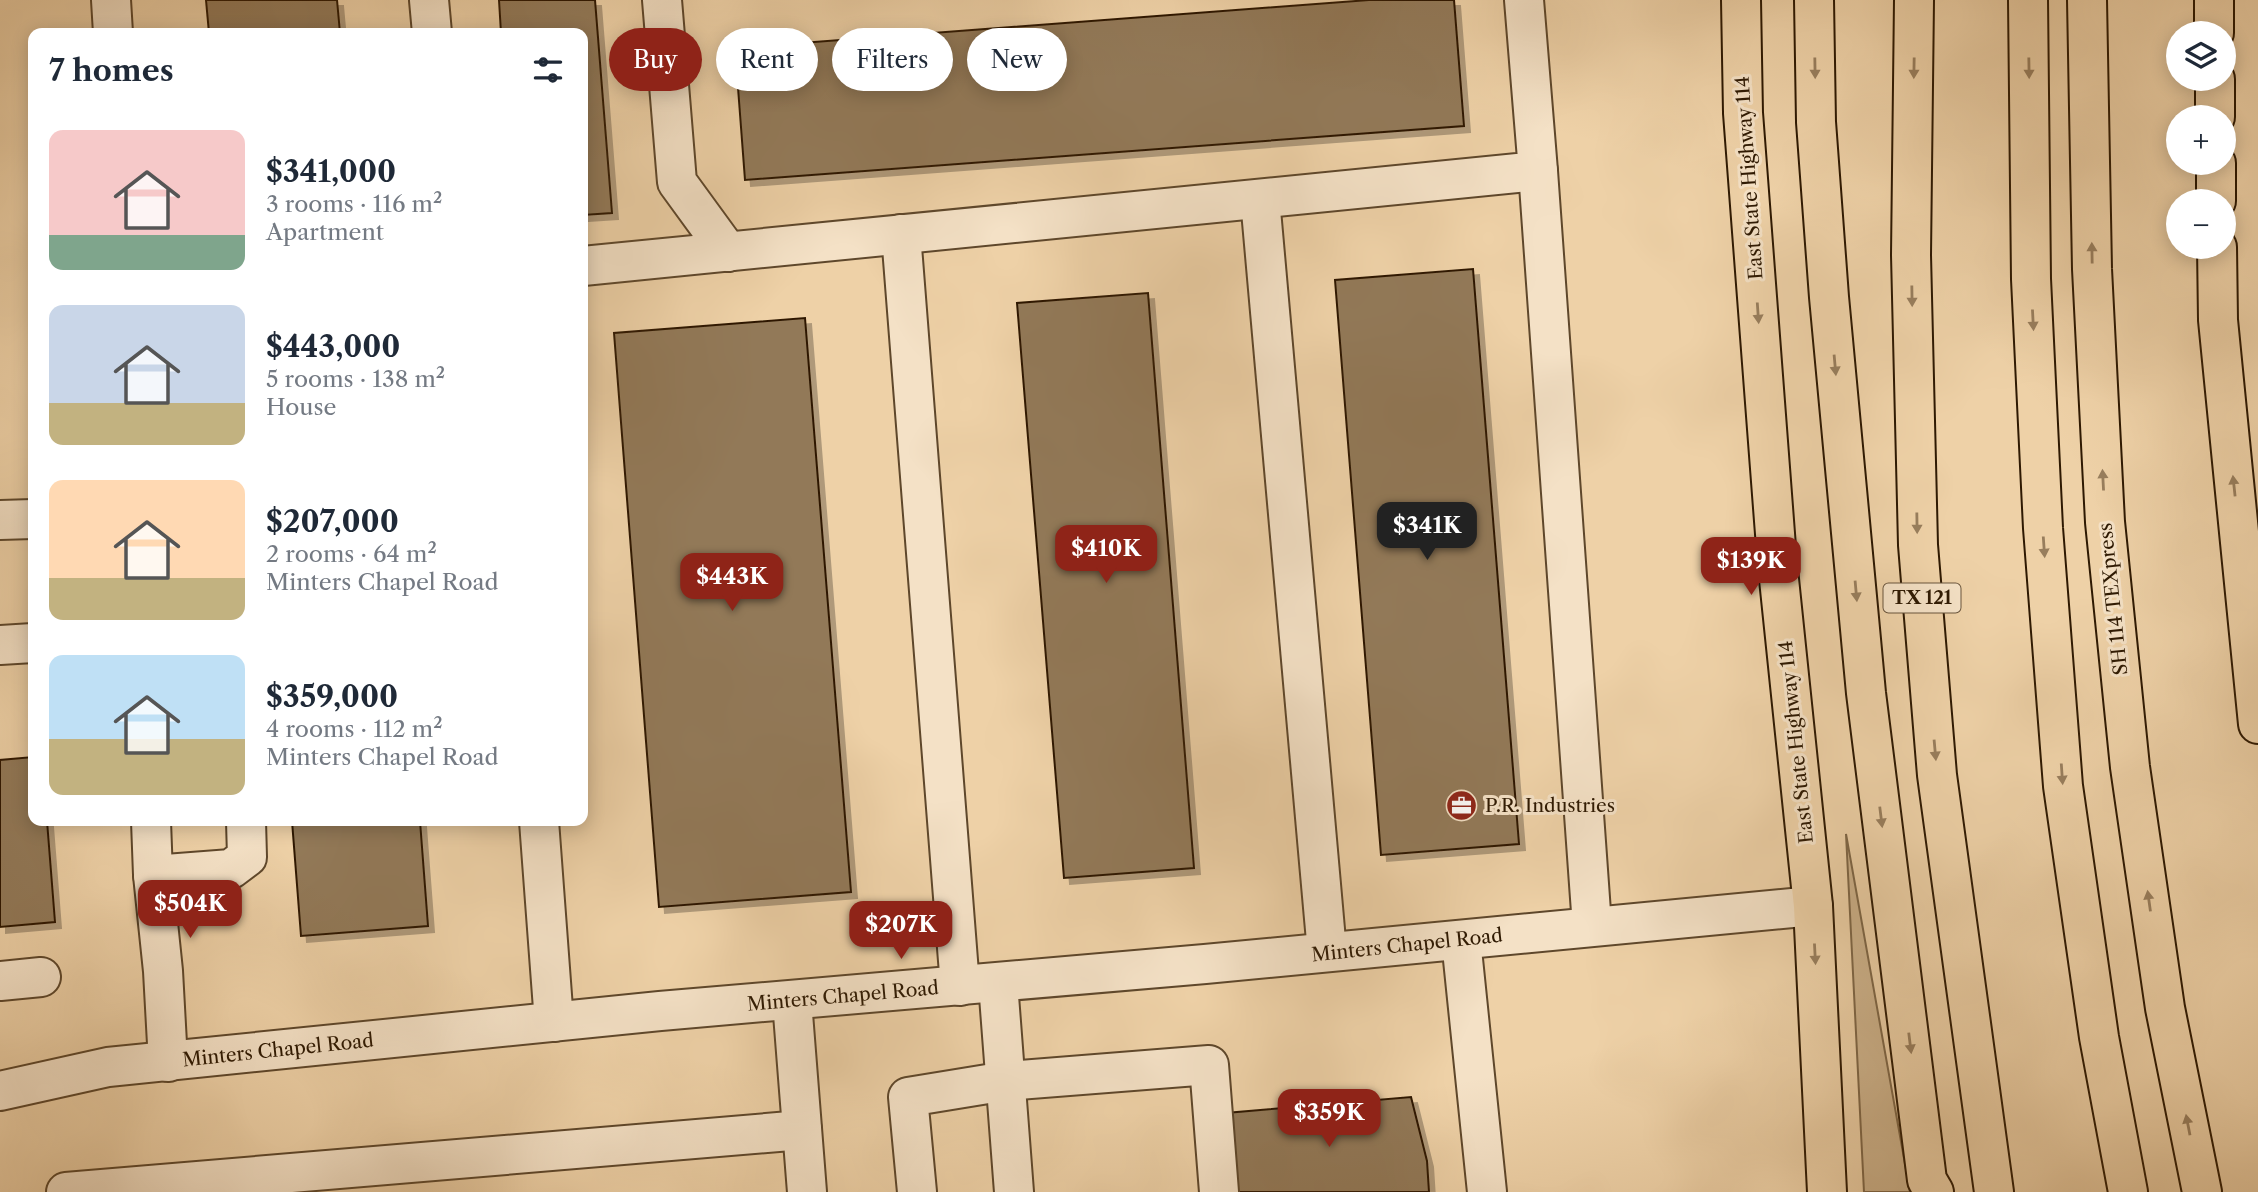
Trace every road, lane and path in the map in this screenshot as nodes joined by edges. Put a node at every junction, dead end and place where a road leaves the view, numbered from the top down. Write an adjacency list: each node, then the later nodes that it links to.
1 (111, 0): 12 (street)
2 (429, 0): 13 (street)
3 (662, 0): 17 (street)
4 (1524, 0): 14 (street)
5 (1741, 0): 29 (main road, East State Highway 114, one-way to 29)
6 (1814, 0): 50 (main road, one-way to 50)
7 (1914, 0): 51 (main road, TX 121, one-way to 51)
8 (2028, 0): 52 (main road, one-way to 52)
9 (2087, 0): 53 (main road, SH 114 TEXpress, one-way to 9)
10 (2214, 0): 11 (main road)
11 (2214, 21)
12 (113, 28)
13 (432, 28)
14 (1538, 171): 15 (street); 30 (street)
15 (1260, 199): 16 (street); 32 (street)
16 (901, 234): 17 (street); 36 (street)
17 (728, 252): 19 (street)
18 (2217, 259): 24 (main road, one-way to 18)
19 (588, 266)
20 (28, 519): 21 (street)
21 (0, 520)
22 (28, 643): 23 (street)
23 (0, 645)
24 (2258, 724)
25 (151, 826): 28 (street)
26 (246, 826): 28 (street)
27 (539, 826): 38 (street)
28 (153, 875): 39 (street)
29 (1813, 906): 30 (street, Minters Chapel Road); 49 (main road, East State Highway 114, one-way to 49)
30 (1591, 926): 31 (street, Minters Chapel Road)
31 (1461, 940): 32 (street, Minters Chapel Road); 48 (street)
32 (1327, 952): 35 (street, Minters Chapel Road)
33 (41, 977): 34 (street)
34 (0, 981)
35 (998, 983): 36 (street, Minters Chapel Road); 40 (street)
36 (960, 986): 37 (street, Minters Chapel Road)
37 (792, 1001): 38 (street, Minters Chapel Road); 42 (street)
38 (554, 1022): 39 (street, Minters Chapel Road)
39 (168, 1062): 41 (street, Minters Chapel Road)
40 (1006, 1081): 45 (street); 46 (street); 47 (street)
41 (0, 1091)
42 (802, 1130): 43 (street); 44 (street)
43 (66, 1192)
44 (807, 1192)
45 (917, 1192)
46 (1014, 1192)
47 (1219, 1192)
48 (1487, 1192)
49 (1827, 1192)
50 (1934, 1192)
51 (1994, 1192)
52 (2127, 1192)
53 (2202, 1192)

